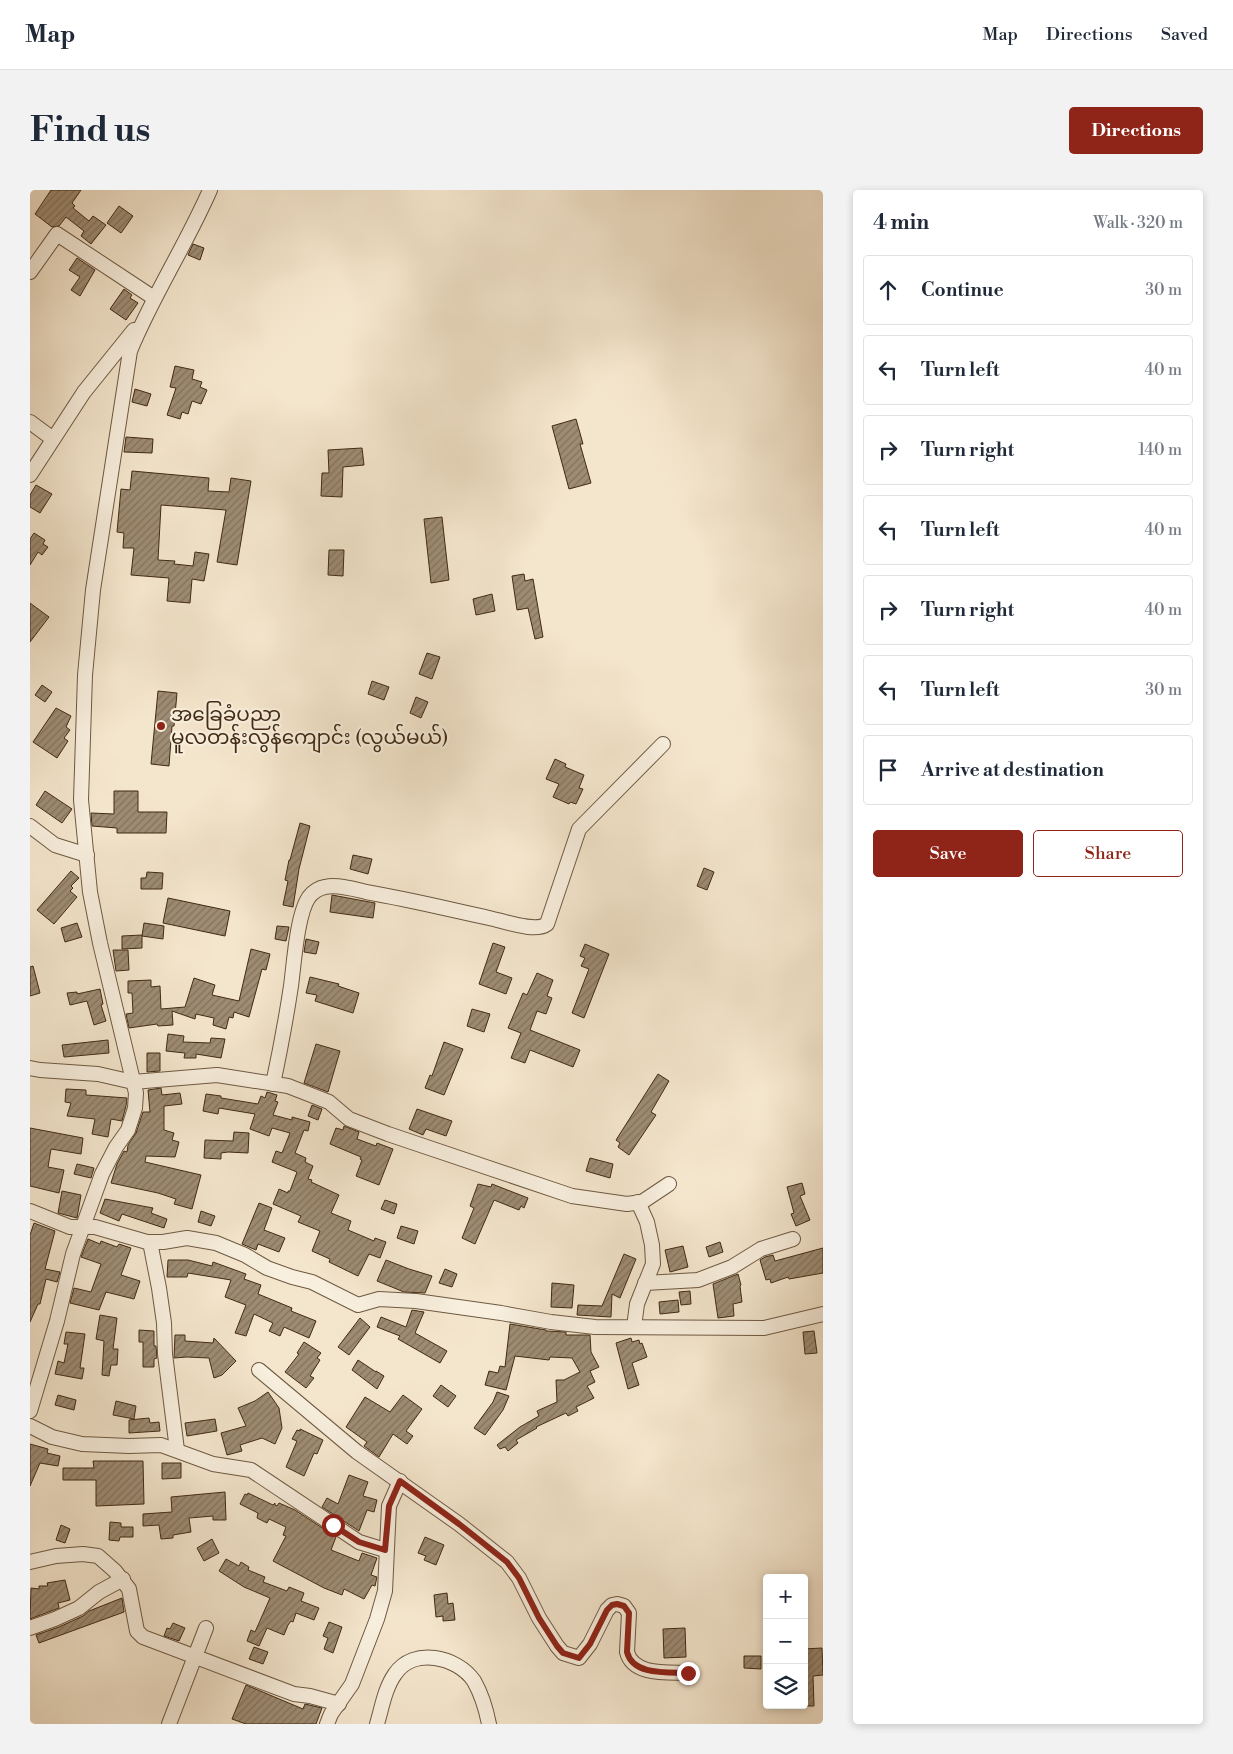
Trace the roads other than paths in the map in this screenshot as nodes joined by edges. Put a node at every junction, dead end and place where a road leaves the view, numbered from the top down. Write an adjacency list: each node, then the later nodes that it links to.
1 (210, 190): 3 (street)
2 (30, 272): 3 (street)
3 (154, 298): 4 (street)
4 (144, 318): 5 (street); 6 (street)
5 (109, 361): 6 (street); 8 (street)
6 (127, 368): 12 (street)
7 (30, 422): 8 (street)
8 (53, 439): 9 (street)
9 (30, 475)
10 (664, 744): 15 (street)
11 (30, 826): 12 (street)
12 (87, 855): 14 (street)
13 (30, 1068): 14 (street)
14 (133, 1082): 15 (street); 19 (street)
15 (273, 1084): 17 (street)
16 (669, 1184): 17 (street)
17 (638, 1202): 22 (street)
18 (30, 1211): 19 (street)
19 (83, 1227): 21 (street); 26 (street)
20 (793, 1239): 22 (street)
21 (150, 1242): 24 (street); 28 (street)
22 (645, 1283): 24 (street)
23 (823, 1314): 24 (street)
24 (634, 1327)
25 (259, 1370): 29 (street)
26 (30, 1411)
27 (30, 1426): 28 (street)
28 (177, 1450): 30 (street)
29 (400, 1481): 30 (street); 36 (street)
30 (385, 1550): 37 (street)
31 (30, 1562): 32 (street)
32 (123, 1579): 33 (street); 35 (street)
33 (30, 1628)
34 (206, 1628): 35 (street)
35 (195, 1658): 37 (street); 38 (street)
36 (688, 1673)
37 (339, 1704): 39 (street)
38 (169, 1724)
39 (327, 1724)
40 (378, 1724): 41 (street)
41 (489, 1724)

